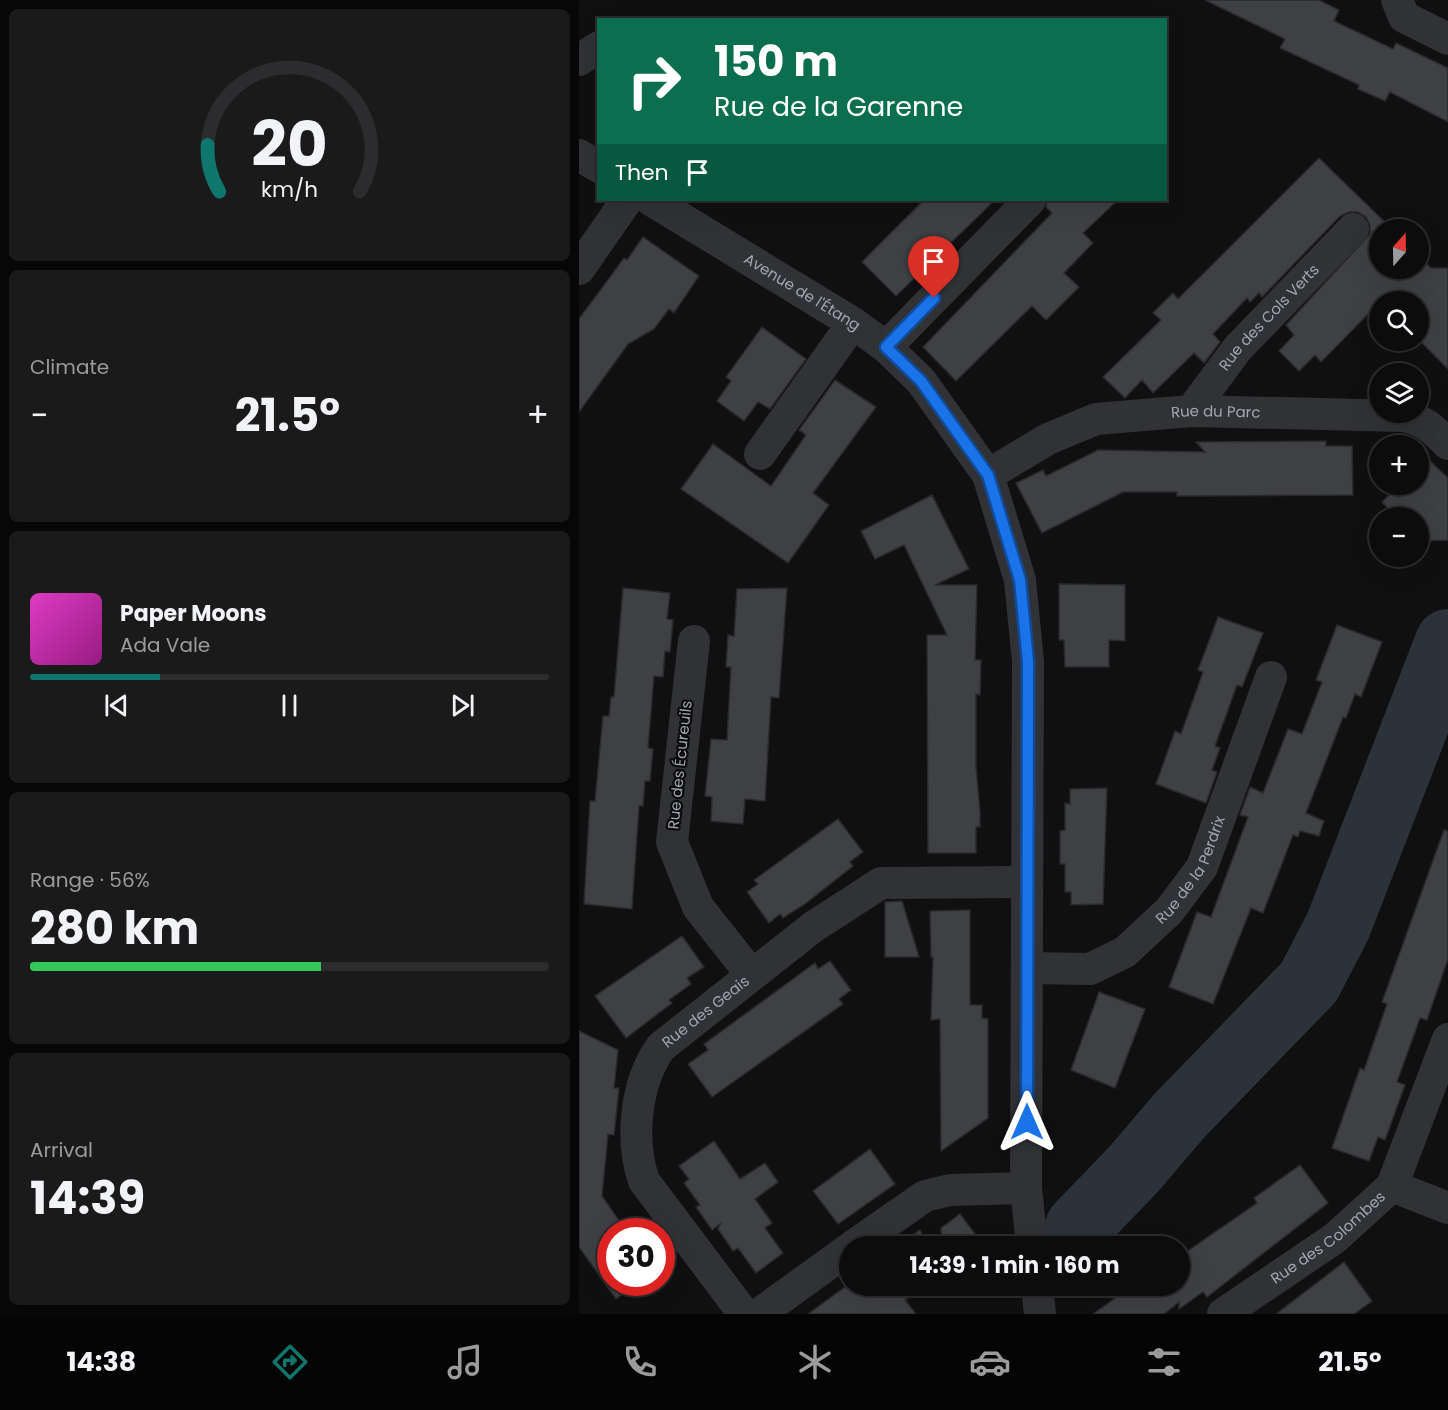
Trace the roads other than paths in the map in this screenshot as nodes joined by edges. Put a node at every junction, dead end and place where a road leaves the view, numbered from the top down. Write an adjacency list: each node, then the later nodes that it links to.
1 (1397, 0): 2 (street)
2 (1448, 39)
3 (597, 48): 4 (street)
4 (579, 60)
5 (579, 155): 6 (street)
6 (597, 166)
7 (626, 201): 11 (street)
8 (653, 201): 12 (street, Avenue de l'Étang)
9 (1029, 201): 13 (street)
10 (1353, 229): 14 (street, Rue des Cols Verts)
11 (579, 269)
12 (853, 323): 13 (street, Avenue de l'Étang); 16 (street)
13 (886, 347): 17 (street, Avenue de l'Étang)
14 (1191, 411): 15 (street, Rue du Parc); 17 (street, Rue du Parc)
15 (1448, 444)
16 (761, 454)
17 (988, 475): 20 (street, Avenue de l'Étang)
18 (694, 641): 22 (street, Rue des Écureuils)
19 (1271, 677): 21 (street, Rue de la Perdrix)
20 (1027, 882): 21 (street, Avenue de l'Étang); 22 (street, Rue des Geais)
21 (1028, 968): 25 (street, Avenue de l'Étang)
22 (751, 974): 31 (street, Rue des Geais)
23 (1448, 1039): 24 (street, Rue des Colombes)
24 (1392, 1186): 26 (street); 34 (street, Rue des Colombes)
25 (1026, 1188): 27 (street); 28 (street, Avenue de l'Étang)
26 (1448, 1208)
27 (867, 1236)
28 (1031, 1236)
29 (839, 1256): 32 (street)
30 (1038, 1296): 33 (street)
31 (744, 1314)
32 (759, 1314)
33 (1040, 1314)
34 (1223, 1314)

